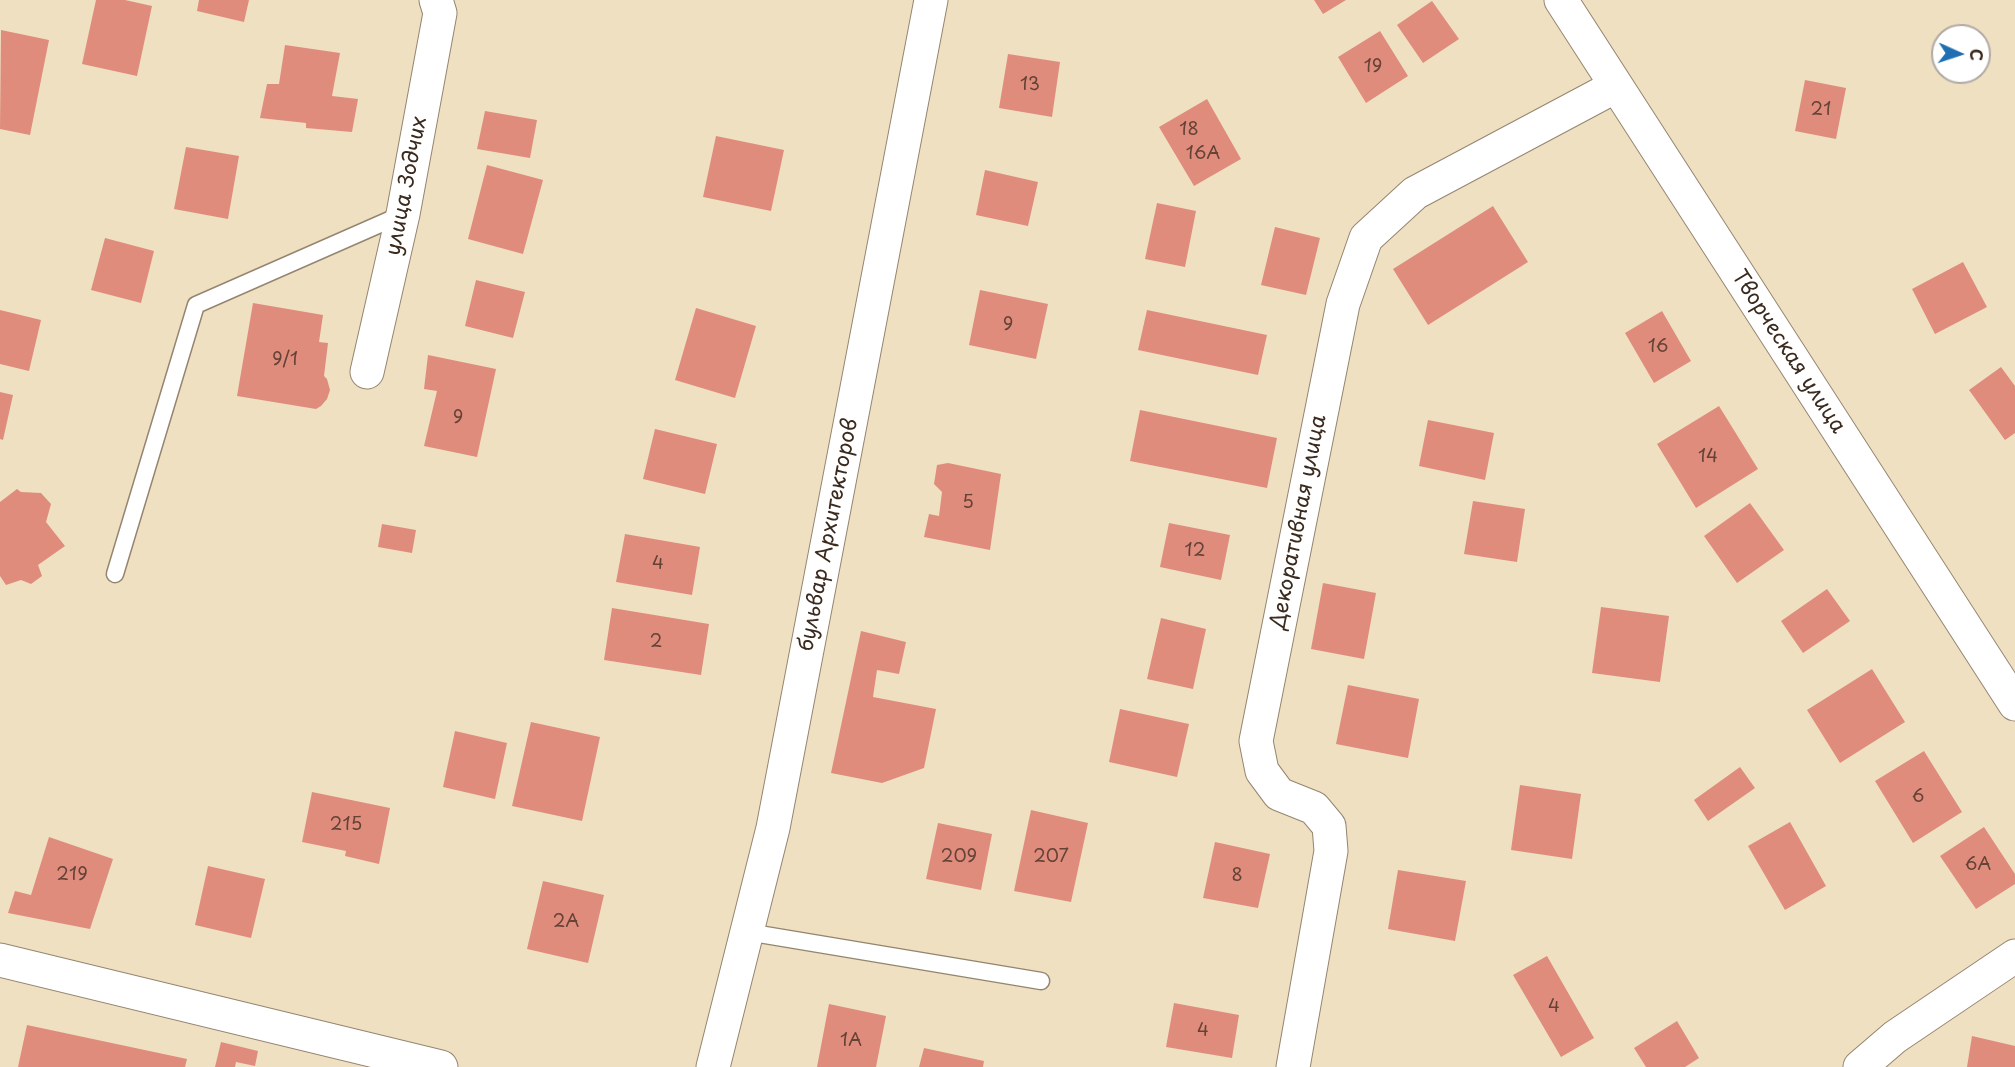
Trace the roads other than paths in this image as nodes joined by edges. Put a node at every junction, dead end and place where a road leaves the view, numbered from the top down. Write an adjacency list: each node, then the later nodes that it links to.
1 (436, 0): 5 (street, улица Зодчих)
2 (931, 0): 9 (street, бульвар Архитекторов)
3 (1561, 0): 4 (street, Творческая улица)
4 (1616, 86): 8 (street, Творческая улица); 15 (street, Декоративная улица)
5 (403, 214): 6 (street, улица Зодчих); 7 (lane)
6 (367, 372)
7 (115, 574)
8 (2015, 704)
9 (747, 932): 12 (lane); 14 (street, бульвар Архитекторов)
10 (2015, 956): 16 (street)
11 (0, 960): 13 (street)
12 (1041, 981)
13 (441, 1067)
14 (713, 1067)
15 (1293, 1067)
16 (1860, 1067)

